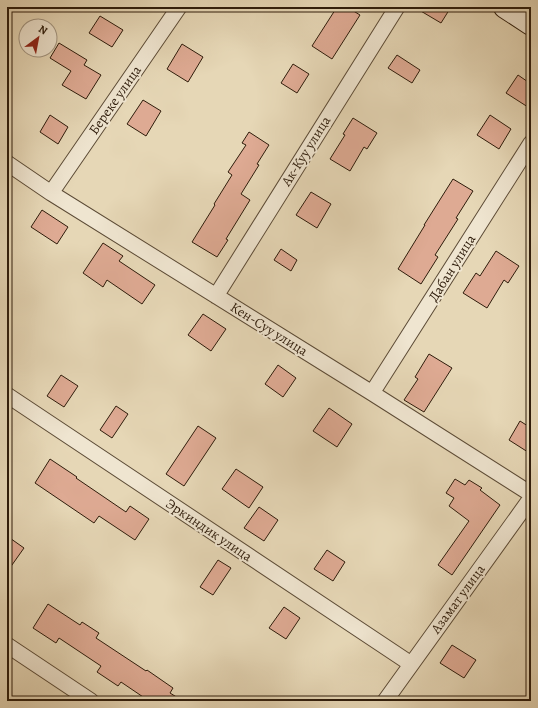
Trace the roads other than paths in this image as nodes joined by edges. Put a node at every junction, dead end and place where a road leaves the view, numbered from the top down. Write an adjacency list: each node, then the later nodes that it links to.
1 (179, 7): 7 (street, Береке улица)
2 (397, 7): 8 (street, Ак-Куу улица)
3 (505, 7): 4 (street)
4 (531, 24)
5 (531, 143): 9 (street, Дабан улица)
6 (7, 163): 7 (street, Кен-Суу улица)
7 (51, 193): 8 (street, Кен-Суу улица)
8 (216, 296): 9 (street, Кен-Суу улица)
9 (372, 393): 11 (street, Кен-Суу улица)
10 (7, 395): 14 (street, Эркиндик улица)
11 (531, 494)
12 (531, 498): 14 (street, Азамат улица)
13 (7, 645): 15 (street)
14 (411, 664): 16 (street, Азамат улица)
15 (91, 701)
16 (385, 701)

